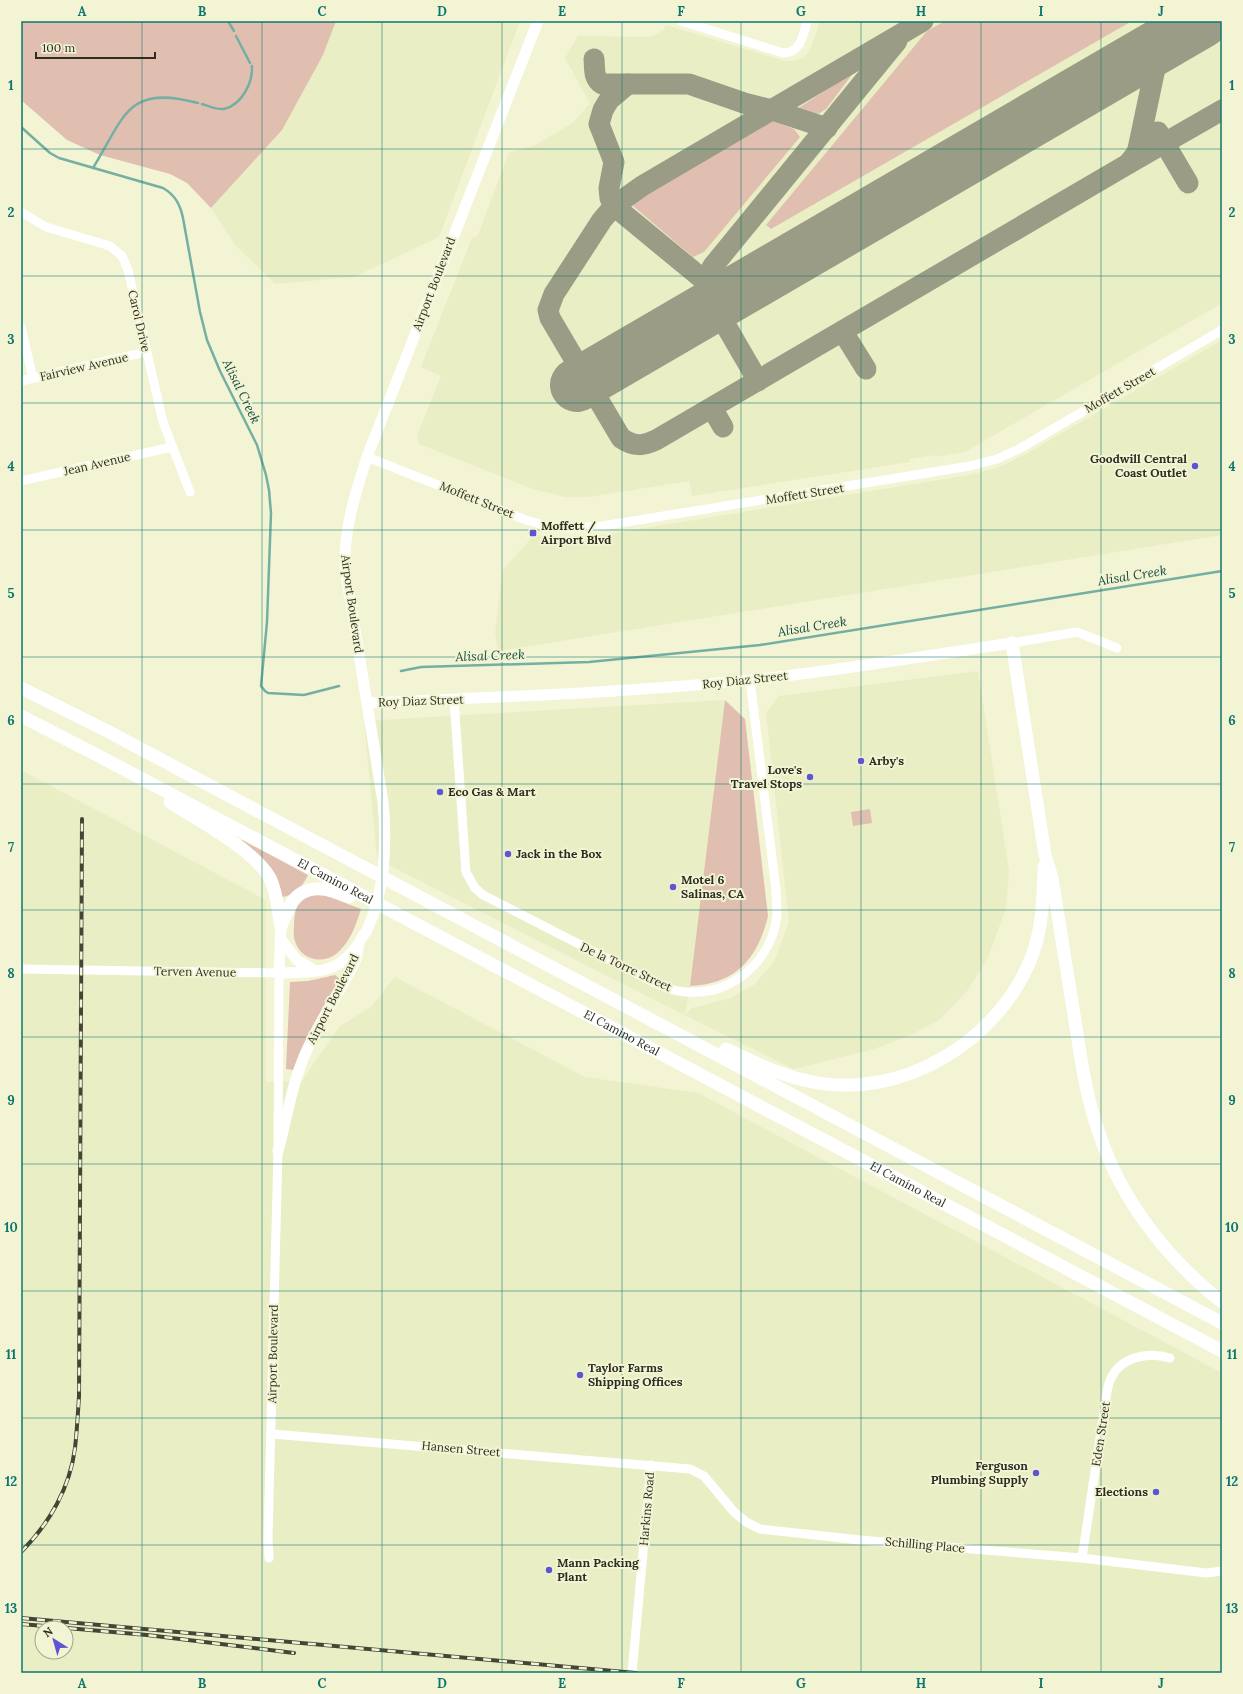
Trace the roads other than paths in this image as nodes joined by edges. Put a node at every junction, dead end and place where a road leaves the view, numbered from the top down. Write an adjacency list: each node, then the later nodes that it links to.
1 (538, 21): 12 (main road, Airport Boulevard)
2 (681, 21): 4 (street)
3 (807, 21): 4 (street)
4 (706, 25)
5 (21, 212): 8 (street, Carol Drive)
6 (21, 327): 9 (street)
7 (1222, 330): 12 (street, Moffett Street)
8 (146, 352): 9 (street, Fairview Avenue); 11 (street, Carol Drive)
9 (33, 378): 10 (street, Fairview Avenue)
10 (21, 381)
11 (172, 447): 13 (street, Jean Avenue); 14 (street, Carol Drive)
12 (367, 456): 20 (main road, Airport Boulevard)
13 (21, 481)
14 (190, 492)
15 (1012, 642): 16 (street, Roy Diaz Street); 17 (main road, Roy Diaz Street); 23 (highway)
16 (1117, 648)
17 (750, 680): 19 (main road, Roy Diaz Street); 19 (street, De la Torre Street)
18 (21, 688): 30 (highway, El Camino Real)
19 (454, 699): 20 (main road, Roy Diaz Street)
20 (367, 703): 26 (main road, Airport Boulevard)
21 (21, 716): 22 (highway, El Camino Real)
22 (97, 755): 24 (highway); 25 (highway, El Camino Real)
23 (1045, 855): 30 (highway); 32 (highway)
24 (280, 932): 25 (highway); 28 (main road); 29 (main road)
25 (434, 933): 34 (highway, El Camino Real)
26 (359, 943): 28 (main road, Terven Avenue); 31 (main road, Airport Boulevard)
27 (21, 970): 29 (street, Terven Avenue)
28 (316, 971): 29 (main road, Terven Avenue)
29 (278, 973): 31 (street, Airport Boulevard)
30 (688, 1038): 33 (highway, El Camino Real)
31 (278, 1151): 36 (street, Airport Boulevard)
32 (1222, 1302)
33 (1222, 1323)
34 (1222, 1351)
35 (1170, 1358): 39 (street, Eden Street)
36 (272, 1434): 37 (street, Hansen Street); 38 (street, Airport Boulevard)
37 (651, 1466): 39 (street, Schilling Place); 41 (street, Harkins Road)
38 (269, 1558)
39 (1082, 1558): 40 (street, Schilling Place)
40 (1222, 1572)
41 (632, 1673)

